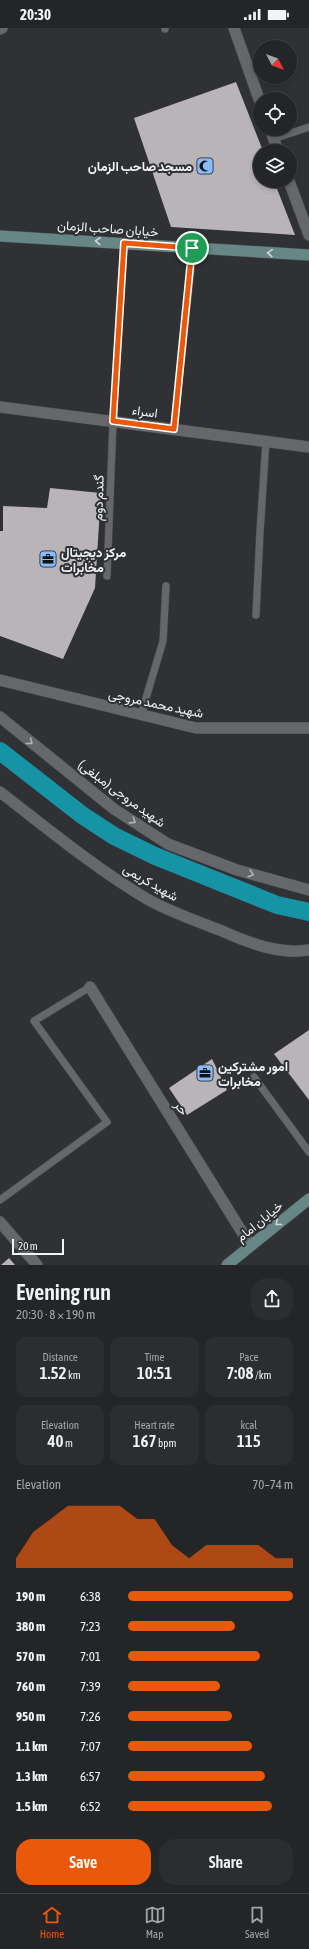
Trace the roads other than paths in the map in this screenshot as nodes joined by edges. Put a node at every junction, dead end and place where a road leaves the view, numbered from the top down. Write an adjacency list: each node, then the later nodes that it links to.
1 (234, 28): 2 (street)
2 (256, 92)
3 (309, 127): 4 (lane)
4 (297, 129)
5 (292, 188): 6 (street)
6 (309, 235)
7 (0, 236): 8 (main road, خیابان صاحب الزمان, one-way to 7)
8 (124, 243): 9 (main road, خیابان صاحب الزمان); 12 (lane, گندم دوم)
9 (192, 248): 10 (main road, خیابان صاحب الزمان, one-way to 9); 13 (lane)
10 (309, 255)
11 (0, 406): 12 (street, اسراء)
12 (113, 421): 13 (street, اسراء); 16 (lane, گندم دوم)
13 (174, 429): 14 (street, اسراء)
14 (266, 441): 15 (street, اسراء); 18 (lane)
15 (309, 447)
16 (107, 576)
17 (166, 586): 20 (lane)
18 (256, 614)
19 (0, 680): 20 (street, شهید محمد مروجی)
20 (141, 715): 22 (street, شهید محمد مروجی)
21 (0, 717): 24 (street, شهید مروجی (مبلغی), one-way to 24)
22 (309, 728)
23 (0, 792): 25 (street, شهید کریمی)
24 (309, 890)
25 (309, 950)
26 (90, 987): 30 (lane); 32 (street, حر)
27 (254, 1076): 28 (lane)
28 (309, 1152)
29 (309, 1199): 32 (main road, خیابان امام, one-way to 32)
30 (0, 1200)
31 (0, 1222): 33 (street)
32 (250, 1245): 34 (main road, خیابان امام)
33 (37, 1265)
34 (227, 1265)

